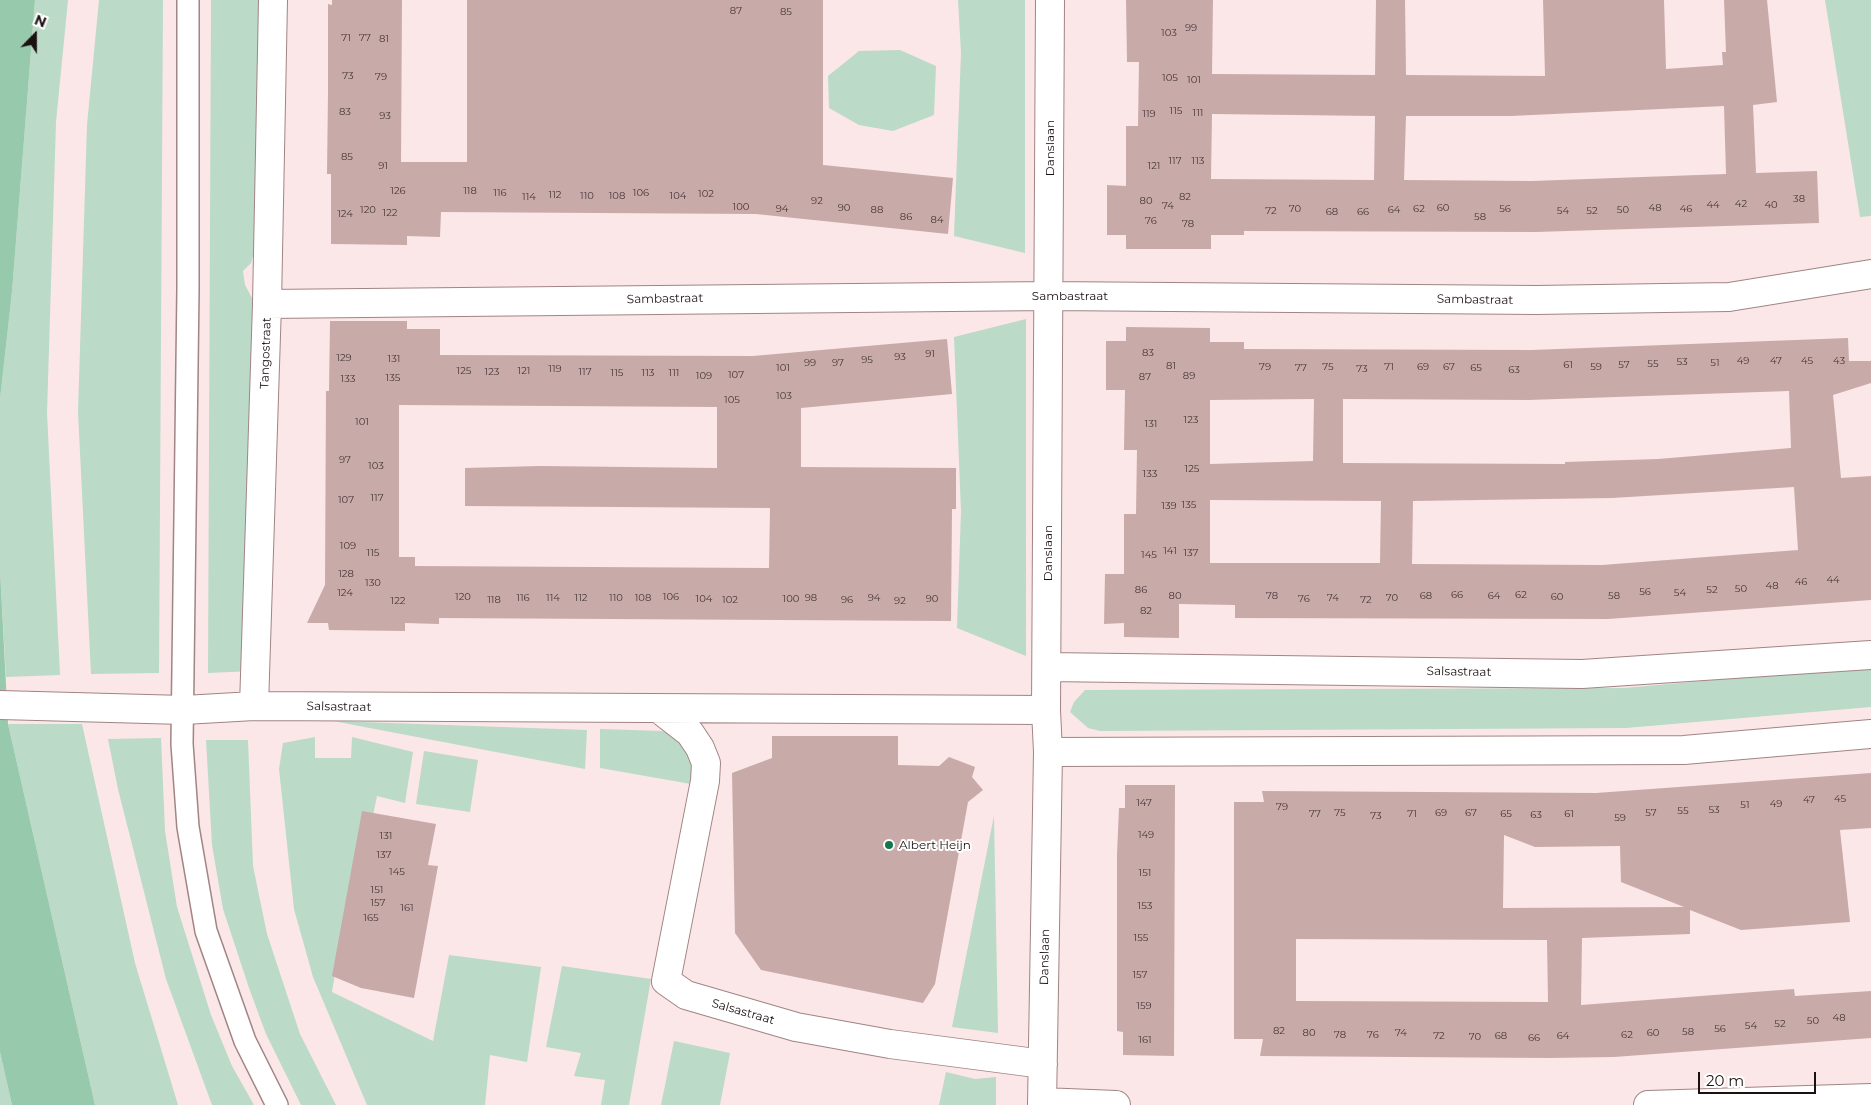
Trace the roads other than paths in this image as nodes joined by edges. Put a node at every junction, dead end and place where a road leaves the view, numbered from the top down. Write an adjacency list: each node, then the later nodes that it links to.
1 (188, 0): 12 (lane)
2 (273, 0): 6 (street, Tangostraat)
3 (1050, 0): 5 (street, Danslaan)
4 (1871, 274): 5 (street, Sambastraat)
5 (1049, 296): 6 (street, Sambastraat); 8 (street, Danslaan)
6 (267, 304): 10 (street, Tangostraat)
7 (1871, 655): 8 (street, Salsastraat)
8 (1047, 667): 14 (street, Danslaan)
9 (10, 705): 12 (street, Salsastraat)
10 (254, 706): 11 (street, Salsastraat); 12 (street, Salsastraat)
11 (659, 709): 13 (street, Salsastraat); 17 (street)
12 (184, 710): 21 (lane)
13 (714, 710): 14 (street, Salsastraat); 17 (street, Salsastraat)
14 (1046, 710): 16 (street, Danslaan)
15 (1871, 734): 16 (street)
16 (1048, 752): 18 (street, Danslaan)
17 (706, 763): 18 (street, Salsastraat)
18 (1043, 1064): 20 (street, Danslaan)
19 (1871, 1098): 23 (street)
20 (1042, 1104): 22 (street)
21 (277, 1105)
22 (1116, 1105)
23 (1648, 1105)

